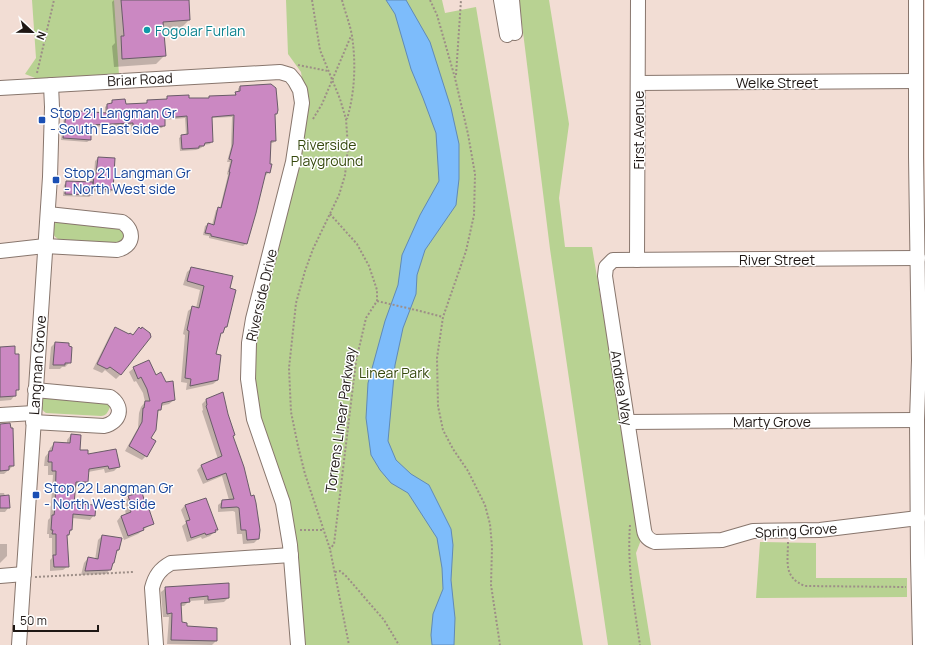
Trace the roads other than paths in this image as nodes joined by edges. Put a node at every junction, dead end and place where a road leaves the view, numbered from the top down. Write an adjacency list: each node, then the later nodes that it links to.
1 (501, 0): 2 (street)
2 (512, 0)
3 (638, 0): 7 (street, First Avenue)
4 (916, 0): 6 (street)
5 (280, 72): 8 (street, Briar Road); 24 (street, Riverside Drive)
6 (916, 82): 7 (street, Welke Street); 10 (street)
7 (638, 83): 15 (street, First Avenue)
8 (51, 85): 9 (street, Briar Road); 11 (street, Langman Grove)
9 (0, 88)
10 (920, 157): 14 (street)
11 (48, 214): 12 (street, Langman Grove); 12 (street)
12 (45, 246): 13 (street); 17 (street, Langman Grove)
13 (0, 251)
14 (918, 258): 15 (street, River Street); 16 (street)
15 (637, 260): 21 (street, Andrea Way)
16 (922, 360): 20 (street)
17 (35, 390): 19 (street, Langman Grove); 19 (street)
18 (0, 415): 19 (street)
19 (33, 417): 27 (street, Langman Grove)
20 (917, 420): 21 (street, Marty Grove); 22 (street)
21 (627, 422): 23 (street, Andrea Way)
22 (918, 518): 23 (street, Spring Grove); 25 (street)
23 (649, 540)
24 (291, 555): 29 (street); 30 (street, Riverside Drive)
25 (922, 559): 31 (street)
26 (0, 576): 27 (street)
27 (29, 576): 28 (street, Langman Grove)
28 (19, 645)
29 (156, 645)
30 (298, 645)
31 (920, 645)

